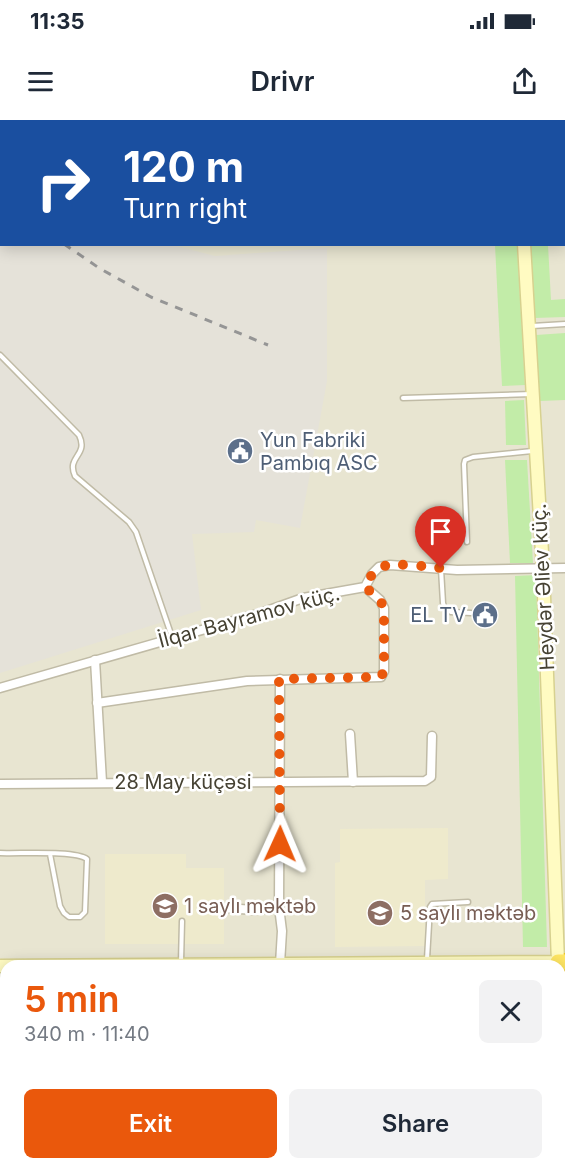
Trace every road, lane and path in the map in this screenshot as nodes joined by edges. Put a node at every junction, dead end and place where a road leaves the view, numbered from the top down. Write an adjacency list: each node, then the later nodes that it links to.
1 (524, 246): 3 (street, Heydər Əliev küç.)
2 (565, 324): 3 (lane)
3 (529, 326): 5 (street, Heydər Əliev küç.)
4 (0, 355): 14 (lane)
5 (533, 394): 6 (lane); 7 (street, Heydər Əliev küç.)
6 (403, 398)
7 (536, 451): 8 (lane); 11 (street, Heydər Əliev küç.)
8 (467, 542)
9 (441, 568): 11 (street, İlqar Bayramov küç.); 12 (street, İlqar Bayramov küç.); 13 (lane)
10 (565, 568): 11 (street, İlqar Bayramov küç.)
11 (543, 570): 34 (street, Heydər Əliev küç.)
12 (365, 587): 14 (street, İlqar Bayramov küç.); 16 (street)
13 (471, 613)
14 (172, 637): 15 (street, İlqar Bayramov küç.)
15 (95, 660): 17 (street, İlqar Bayramov küç.); 18 (street)
16 (279, 679): 18 (street); 21 (street)
17 (0, 688)
18 (97, 704): 22 (street)
19 (350, 734): 23 (street)
20 (432, 736): 23 (street, 28 May küçəsi)
21 (281, 781): 22 (street, 28 May küçəsi); 23 (street, 28 May küçəsi); 28 (street)
22 (102, 782): 24 (street, 28 May küçəsi)
23 (353, 782)
24 (0, 784)
25 (0, 854): 26 (lane)
26 (50, 854): 26 (lane)
27 (468, 902): 33 (lane)
28 (279, 907): 29 (street); 32 (street)
29 (226, 908)
30 (182, 921): 31 (lane)
31 (181, 960)
32 (280, 960)
33 (427, 960)
34 (560, 960)

